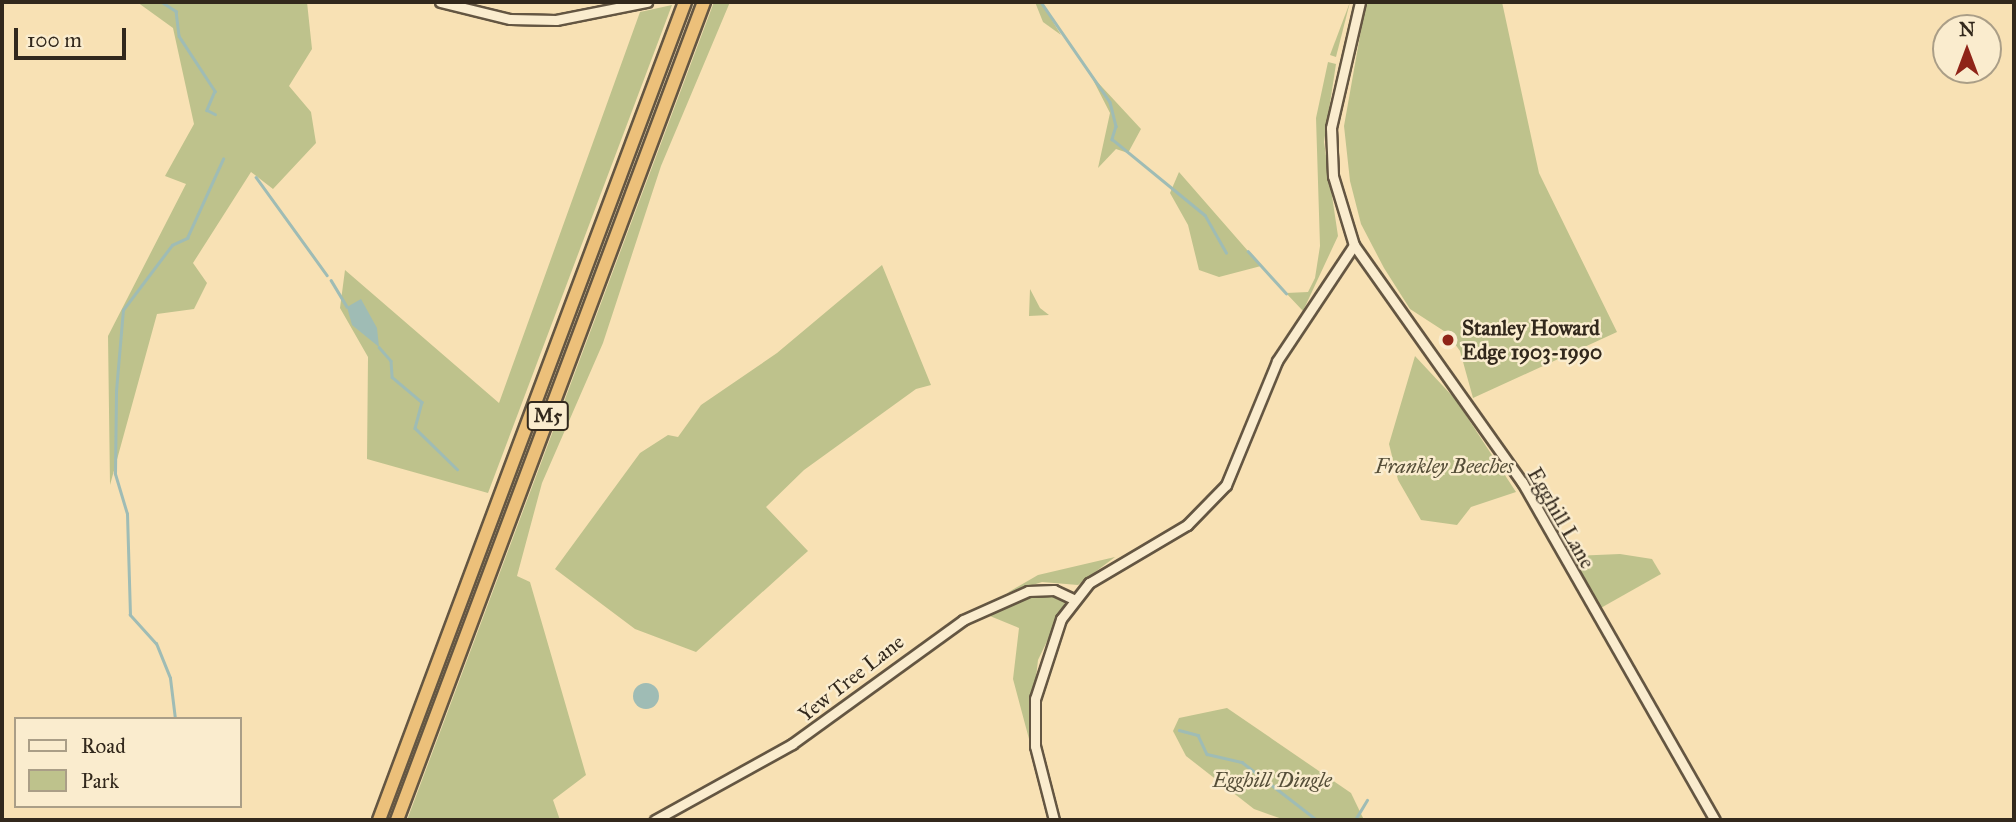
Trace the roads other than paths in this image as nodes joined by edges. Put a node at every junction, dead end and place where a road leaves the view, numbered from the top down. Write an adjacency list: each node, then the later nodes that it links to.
1 (440, 2): 2 (street)
2 (647, 2)
3 (685, 2): 8 (highway, M5)
4 (1360, 2): 6 (street, Egghill Lane)
5 (702, 7): 9 (highway, M5)
6 (1354, 245): 7 (street); 12 (street, Egghill Lane)
7 (1075, 600): 10 (street, Yew Tree Lane); 11 (street)
8 (379, 820)
9 (397, 820)
10 (655, 820)
11 (1054, 820)
12 (1715, 820)

